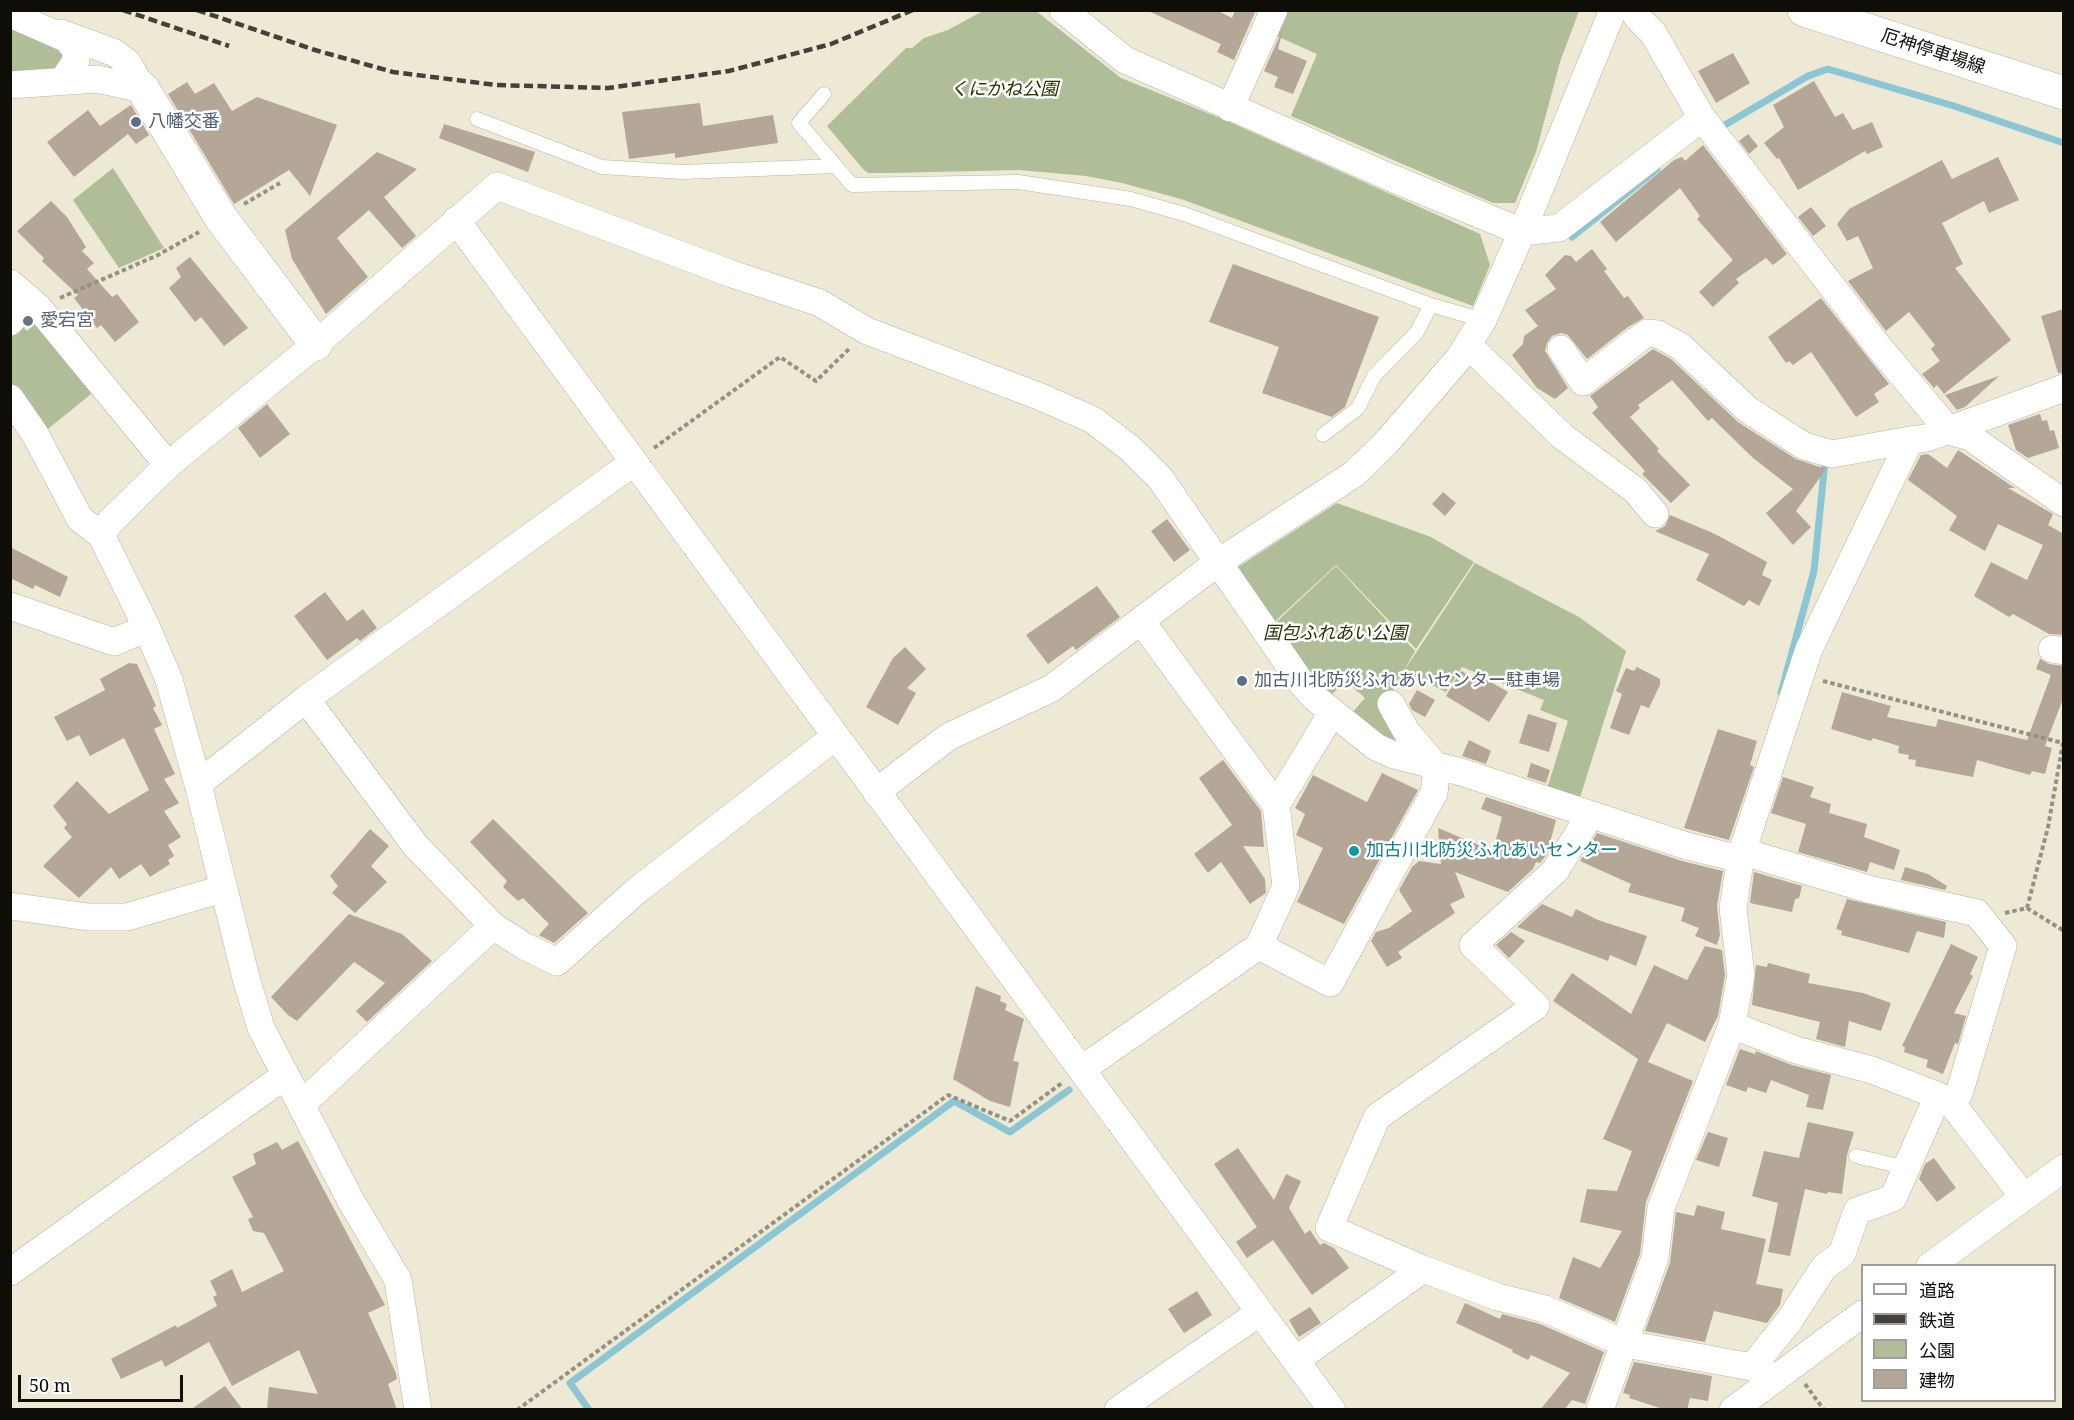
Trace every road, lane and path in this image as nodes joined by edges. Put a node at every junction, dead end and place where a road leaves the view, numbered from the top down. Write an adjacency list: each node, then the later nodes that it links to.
1 (1063, 10): 12 (street)
2 (1274, 10): 12 (street)
3 (1804, 10): 10 (street, 厄神停車場線)
4 (10, 14): 6 (street)
5 (1625, 14): 13 (street); 19 (street)
6 (56, 32): 7 (street); 9 (street)
7 (63, 80): 8 (street); 9 (street)
8 (10, 85)
9 (143, 89): 17 (street)
10 (2064, 93)
11 (824, 94): 15 (lane)
12 (1230, 108): 19 (street)
13 (1702, 118): 19 (street); 30 (street)
14 (477, 119): 15 (lane)
15 (836, 166): 21 (lane)
16 (280, 183): 17 (path)
17 (221, 218): 20 (path); 25 (street)
18 (456, 220): 24 (street); 25 (street); 33 (street)
19 (1522, 232): 22 (street)
20 (26, 297): 23 (street); 34 (street)
21 (1431, 305): 22 (lane); 31 (lane)
22 (1483, 320): 26 (street)
23 (10, 322)
24 (867, 332): 33 (path); 38 (street)
25 (316, 344): 34 (street)
26 (1468, 345): 36 (street); 38 (street)
27 (1561, 349): 32 (street)
28 (2064, 388): 30 (street)
29 (10, 398): 37 (street)
30 (1948, 431): 32 (street); 35 (street)
31 (1323, 435)
32 (1910, 440): 42 (street)
33 (634, 462): 43 (street); 46 (street)
34 (168, 465): 37 (street)
35 (2064, 503)
36 (1655, 514)
37 (101, 535): 41 (street)
38 (1217, 563): 40 (street); 45 (street)
39 (10, 606): 41 (street)
40 (1141, 621): 50 (street); 51 (street)
41 (147, 628): 49 (street)
42 (1798, 680): 47 (path); 53 (street)
43 (306, 699): 49 (street); 58 (street)
44 (1392, 704): 48 (street)
45 (1332, 713): 48 (street); 51 (street)
46 (836, 736): 50 (street); 58 (street)
47 (2063, 743): 56 (path)
48 (1437, 768): 52 (street); 60 (street)
49 (198, 784): 54 (street)
50 (876, 792): 62 (street)
51 (1276, 805): 60 (street)
52 (1590, 815): 53 (street); 71 (street)
53 (1741, 855): 57 (street); 61 (street)
54 (222, 889): 55 (street); 63 (street)
55 (10, 906)
56 (2027, 908): 57 (path); 59 (path)
57 (1977, 914): 64 (street)
58 (493, 926): 65 (street)
59 (2064, 931)
60 (1259, 946): 62 (street)
61 (1732, 1025): 64 (street); 75 (street)
62 (1082, 1069): 73 (street); 79 (path)
63 (286, 1075): 65 (street); 72 (street)
64 (1944, 1098): 67 (street); 69 (street)
65 (303, 1104): 78 (street)
66 (1856, 1156): 67 (lane)
67 (1907, 1168): 77 (street)
68 (2064, 1168): 69 (street)
69 (2024, 1197): 70 (street)
70 (1933, 1264)
71 (1423, 1269): 75 (street); 76 (street)
72 (10, 1272)
73 (1259, 1313): 76 (street); 80 (street)
74 (1861, 1315): 77 (street)
75 (1626, 1344): 77 (street); 82 (street)
76 (1296, 1360): 81 (street)
77 (1773, 1370): 83 (street); 84 (path)
78 (418, 1410)
79 (517, 1410)
80 (1118, 1410)
81 (1332, 1410)
82 (1600, 1410)
83 (1733, 1410)
84 (1824, 1410)

